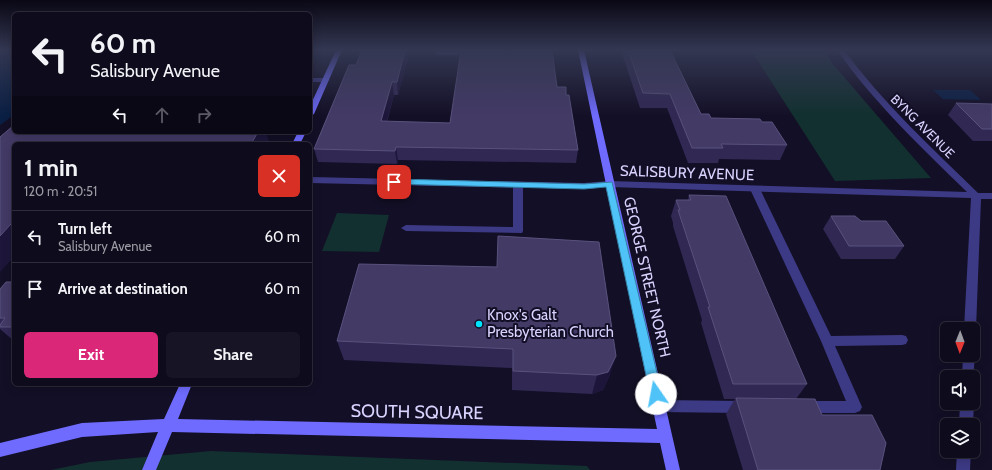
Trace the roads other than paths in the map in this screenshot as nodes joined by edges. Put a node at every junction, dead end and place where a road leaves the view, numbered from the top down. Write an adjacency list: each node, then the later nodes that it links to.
1 (329, 72): 5 (street)
2 (586, 72): 8 (street, GEORGE STREET NORTH)
3 (856, 72): 11 (street, BYNG AVENUE)
4 (312, 80): 5 (street)
5 (326, 80): 6 (street)
6 (312, 110)
7 (312, 180): 9 (street, SALISBURY AVENUE)
8 (610, 184): 9 (street, SALISBURY AVENUE); 10 (street, SALISBURY AVENUE); 18 (street, GEORGE STREET NORTH)
9 (518, 185): 13 (street)
10 (755, 189): 11 (street, SALISBURY AVENUE); 16 (street)
11 (976, 196): 12 (street, SALISBURY AVENUE); 14 (street)
12 (992, 196)
13 (406, 228)
14 (970, 322)
15 (902, 340): 16 (street)
16 (827, 341): 20 (street)
17 (185, 386): 21 (street)
18 (658, 406): 19 (street); 22 (street, GEORGE STREET NORTH)
19 (752, 407)
20 (792, 407)
21 (168, 425): 22 (street, SOUTH SQUARE); 23 (street, SOUTH SQUARE); 25 (street)
22 (665, 436): 26 (street, GEORGE STREET NORTH)
23 (0, 450)
24 (964, 458): 27 (street)
25 (149, 470)
26 (673, 470)
27 (964, 470)

